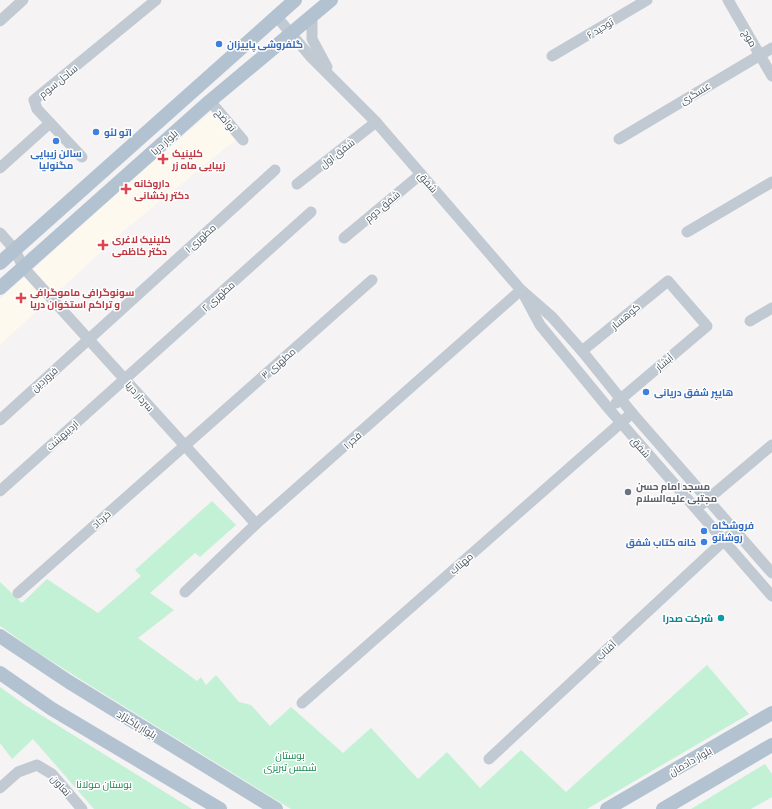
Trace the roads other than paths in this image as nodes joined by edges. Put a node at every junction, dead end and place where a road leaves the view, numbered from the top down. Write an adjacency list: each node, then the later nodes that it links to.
1 (23, 0): 9 (street)
2 (156, 0): 18 (street, ساحل سوم)
3 (295, 0): 8 (main road, بلوار دریا)
4 (331, 0): 7 (main road, بلوار دریا)
5 (647, 0): 13 (street, توحید ۶)
6 (728, 0): 12 (street, موج)
7 (312, 15): 10 (main road, بلوار دریا); 15 (street, شفق)
8 (276, 16): 10 (street, شفق); 31 (main road, بلوار دریا)
9 (0, 21)
10 (291, 33): 15 (street, شفق); 16 (main road, بلوار دریا)
11 (772, 48): 12 (street, عسگری)
12 (760, 55): 14 (street, موج); 19 (street, عسگری)
13 (552, 56)
14 (772, 76)
15 (333, 78): 17 (street, شفق)
16 (210, 101): 20 (street, تواضح); 33 (main road, بلوار دریا)
17 (376, 122): 24 (street, شفق); 26 (street, شفق اول)
18 (50, 123): 21 (street); 22 (street)
19 (619, 139)
20 (243, 140)
21 (82, 158)
22 (0, 168)
23 (275, 170): 40 (street, مطهری ۱)
24 (421, 174): 30 (street, شفق دوم); 37 (street, شفق)
25 (772, 182): 28 (street)
26 (297, 184)
27 (311, 212): 42 (street, مطهری ۲)
28 (687, 232)
29 (0, 233): 31 (street)
30 (344, 238)
31 (15, 250): 32 (main road, بلوار دریا); 33 (street, سردار دریا)
32 (0, 263)
33 (23, 267): 36 (main road, بلوار دریا); 40 (street, سردار دریا)
34 (372, 280): 48 (street, مطهری ۳)
35 (668, 281): 41 (street, کوهسار); 43 (street, آبشار)
36 (0, 288)
37 (521, 290): 41 (street, شفق); 44 (street, شفق); 53 (street, فجر ۱)
38 (772, 308): 39 (street)
39 (750, 321)
40 (89, 339): 42 (street, سردار دریا); 46 (street, فروردین)
41 (582, 352): 43 (street, شفق)
42 (125, 379): 48 (street, سردار دریا); 50 (street, اردیبهشت)
43 (620, 399): 44 (street, آبشار); 45 (street, شفق)
44 (608, 409): 47 (street, شفق)
45 (632, 413): 47 (street, مهتاب); 51 (street, شفق)
46 (0, 420)
47 (620, 423): 52 (street, شفق); 63 (street, مهتاب)
48 (185, 445): 53 (street, سردار دریا); 59 (street, خرداد)
49 (772, 445): 51 (street)
50 (0, 491)
51 (707, 499): 52 (street); 54 (street, شفق)
52 (696, 509): 55 (street, شفق)
53 (256, 524): 58 (street, فجر ۱)
54 (734, 530): 55 (street, آفتاب); 56 (street, شفق)
55 (723, 540): 57 (street, شفق); 66 (street, آفتاب)
56 (770, 568): 57 (street)
57 (755, 577): 60 (street, شفق)
58 (185, 592)
59 (18, 593)
60 (772, 596)
61 (0, 636): 70 (main road, بلوار پاکنژاد)
62 (0, 673): 69 (main road)
63 (302, 703)
64 (772, 713): 71 (main road, بلوار دادمان)
65 (772, 745): 72 (main road)
66 (489, 759)
67 (0, 788): 68 (street, تعاون)
68 (82, 809)
69 (220, 809)
70 (276, 809)
71 (608, 809)
72 (663, 809)

